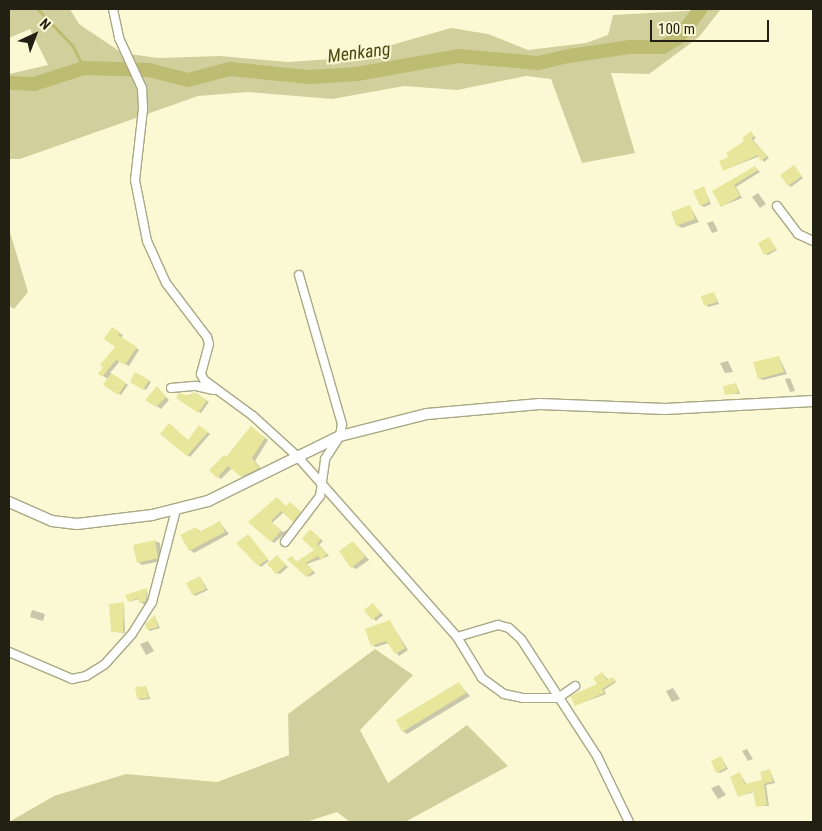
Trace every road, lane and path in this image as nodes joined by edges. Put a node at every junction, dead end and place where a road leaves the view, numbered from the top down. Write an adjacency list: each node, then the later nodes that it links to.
1 (113, 9): 6 (street)
2 (778, 206): 3 (street)
3 (813, 241)
4 (299, 275): 8 (street)
5 (171, 388): 6 (street)
6 (216, 390): 9 (street)
7 (813, 401): 8 (street)
8 (340, 436): 9 (street); 10 (street)
9 (297, 456): 10 (street); 12 (street)
10 (324, 489): 13 (street); 14 (street)
11 (9, 502): 12 (street)
12 (176, 510): 15 (street)
13 (285, 542)
14 (457, 637): 17 (street); 17 (street)
15 (9, 652)
16 (575, 686): 17 (street)
17 (558, 698): 18 (street)
18 (629, 822)

